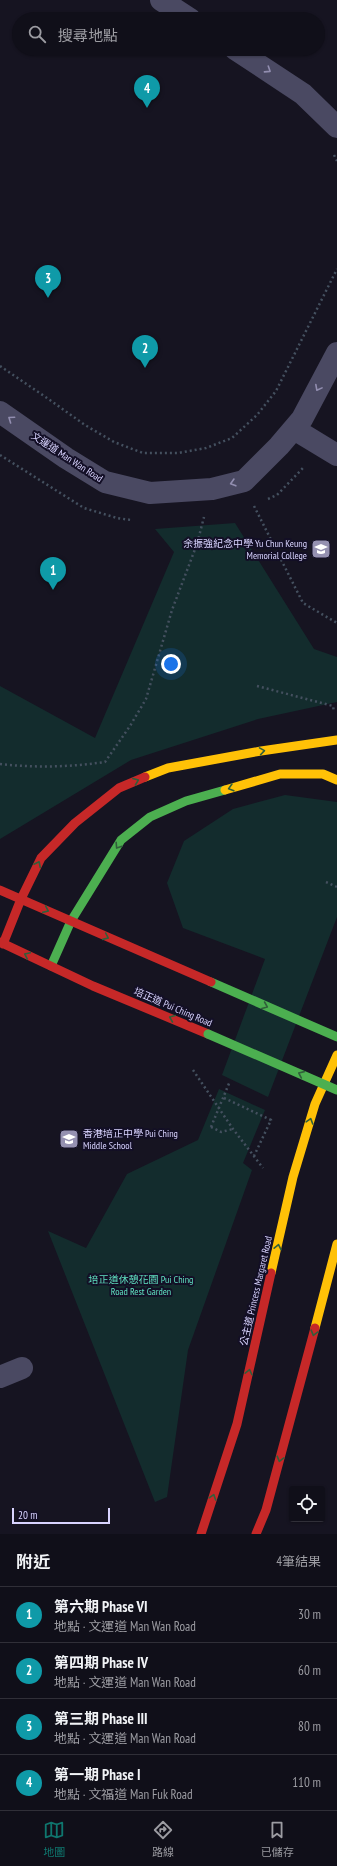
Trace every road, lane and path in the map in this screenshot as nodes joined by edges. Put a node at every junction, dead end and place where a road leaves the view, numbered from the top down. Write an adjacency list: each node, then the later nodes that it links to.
1 (161, 0): 2 (street)
2 (179, 12)
3 (246, 56): 4 (street, one-way to 4)
4 (337, 128)
5 (337, 269): 7 (path)
6 (337, 353): 9 (street, 文運道 Man Wan Road, one-way to 9)
7 (0, 366)
8 (0, 412): 9 (street, 文運道 Man Wan Road, one-way to 8)
9 (294, 429): 10 (street)
10 (337, 455)
11 (257, 515): 13 (path)
12 (202, 523): 17 (path)
13 (337, 623)
14 (257, 686): 15 (path)
15 (333, 706)
16 (337, 740): 22 (main road, one-way to 16)
17 (0, 764)
18 (337, 780): 23 (main road, one-way to 23)
19 (326, 882): 20 (path)
20 (337, 887)
21 (0, 890): 22 (main road)
22 (21, 899): 23 (main road, one-way to 23); 24 (main road)
23 (70, 921): 25 (main road); 26 (main road, one-way to 26)
24 (1, 943): 25 (main road, 培正道 Pui Ching Road, one-way to 24)
25 (51, 966): 30 (main road, 培正道 Pui Ching Road, one-way to 25, bridge)
26 (337, 1036)
27 (337, 1055): 38 (main road, 公主道 Princess Margaret Road, one-way to 27)
28 (193, 1070): 32 (path)
29 (230, 1082): 31 (path, bridge)
30 (337, 1090)
31 (224, 1098): 32 (path, bridge); 33 (path)
32 (233, 1129): 33 (path)
33 (254, 1156): 34 (path)
34 (263, 1168)
35 (337, 1244): 39 (main road, one-way to 39)
36 (22, 1368): 37 (street)
37 (0, 1377)
38 (201, 1534)
39 (256, 1534)

